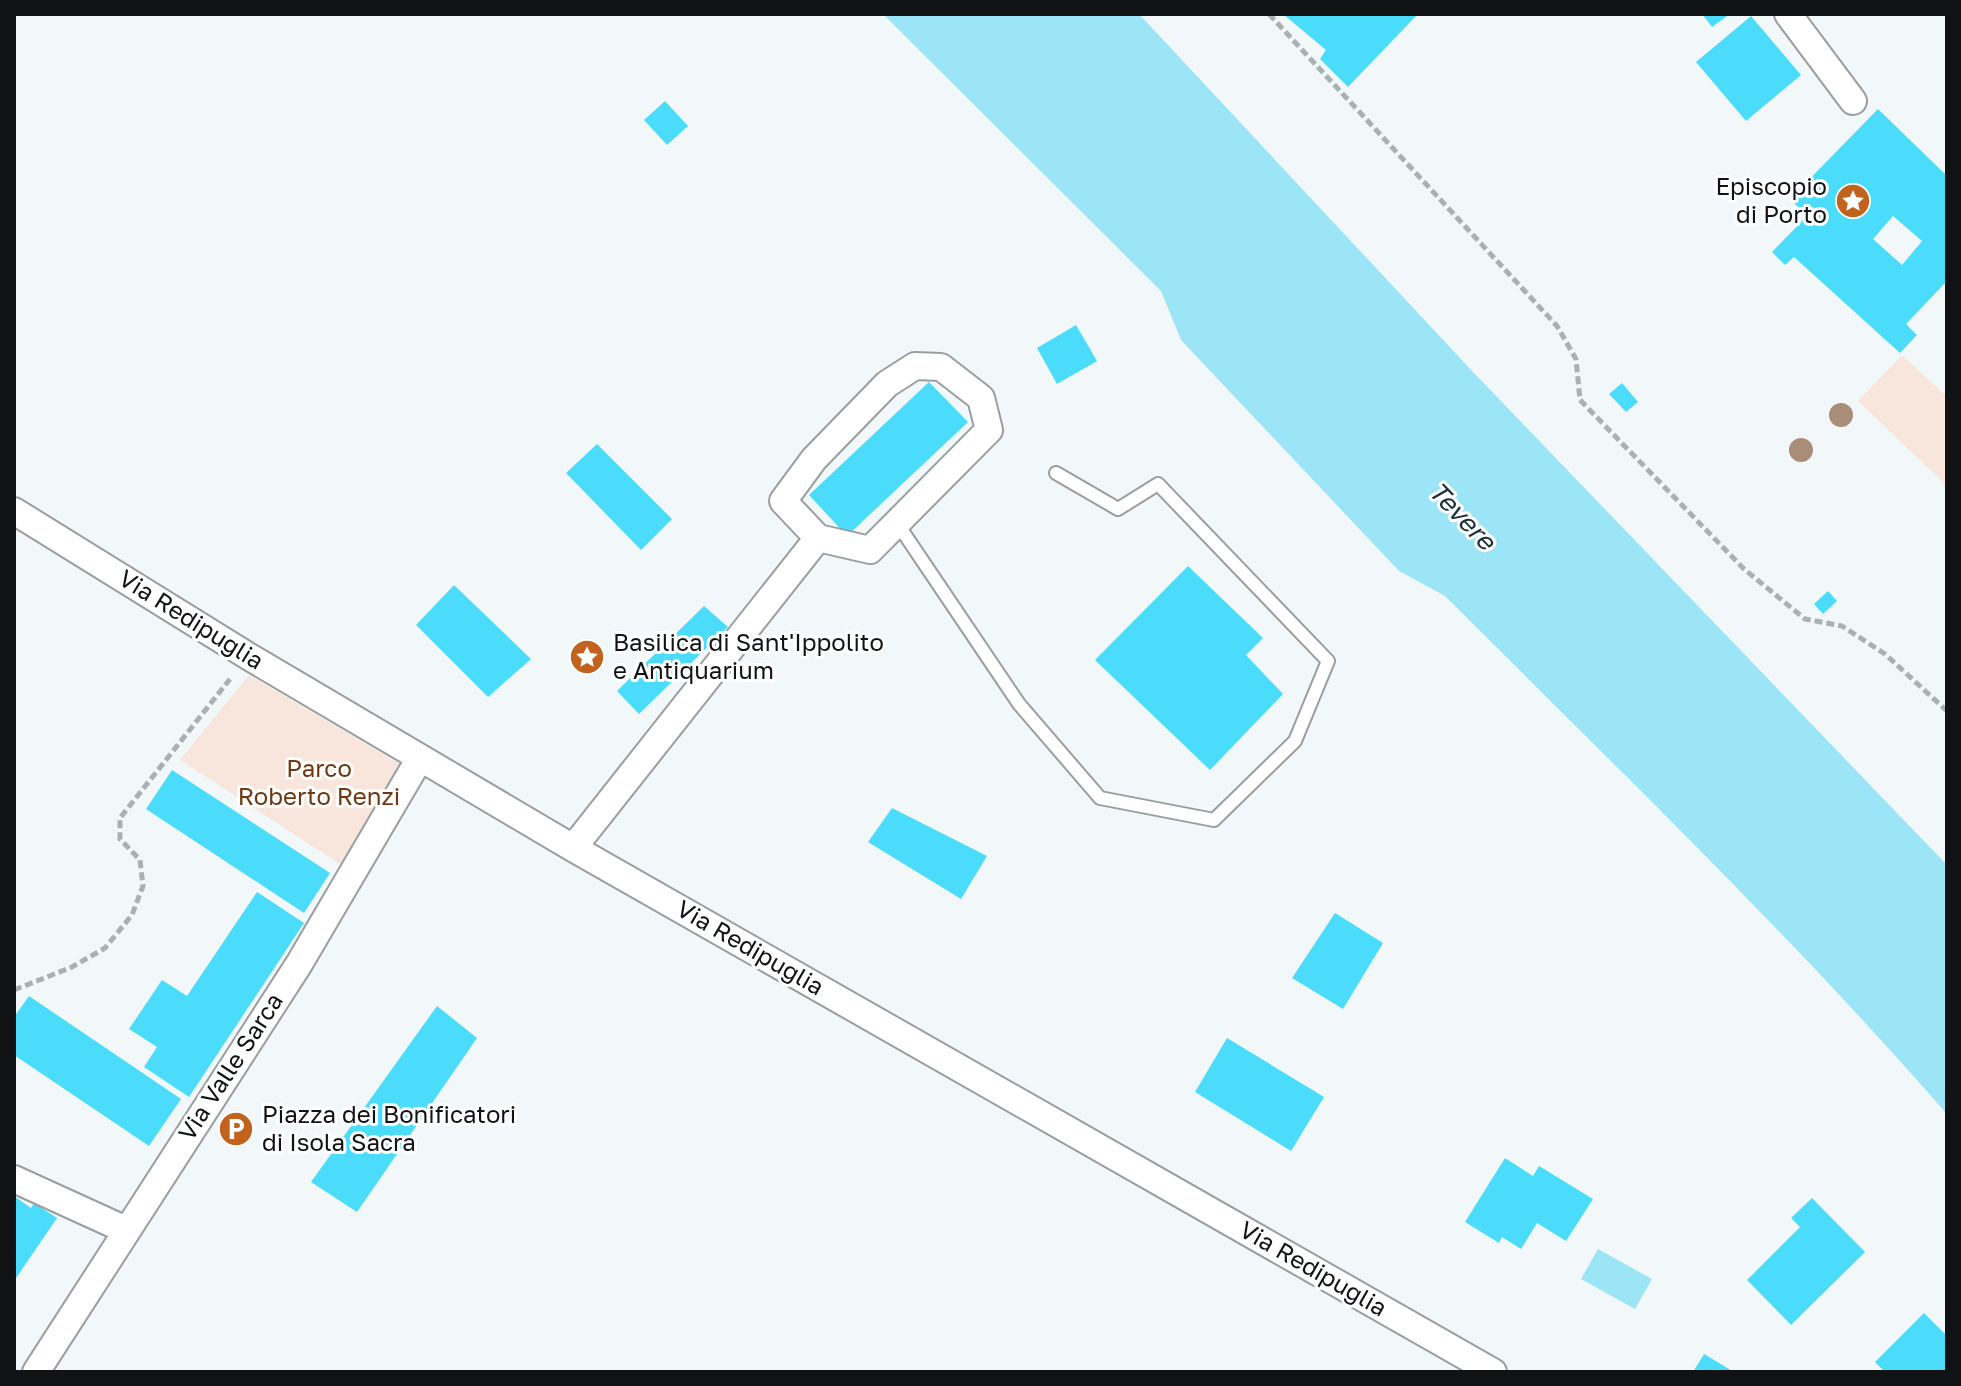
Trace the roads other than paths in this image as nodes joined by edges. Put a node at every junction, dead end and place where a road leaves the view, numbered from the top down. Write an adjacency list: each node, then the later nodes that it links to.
1 (1788, 14): 2 (street)
2 (1853, 101)
3 (1056, 473): 5 (lane)
4 (14, 511): 7 (street, Via Redipuglia)
5 (897, 523): 6 (street); 6 (street)
6 (818, 538): 8 (street)
7 (420, 758): 8 (street, Via Redipuglia); 10 (street, Via Valle Sarca)
8 (573, 848): 12 (street, Via Redipuglia)
9 (14, 1179): 10 (street)
10 (126, 1230): 11 (street, Via Valle Sarca)
11 (36, 1372)
12 (1493, 1372)

